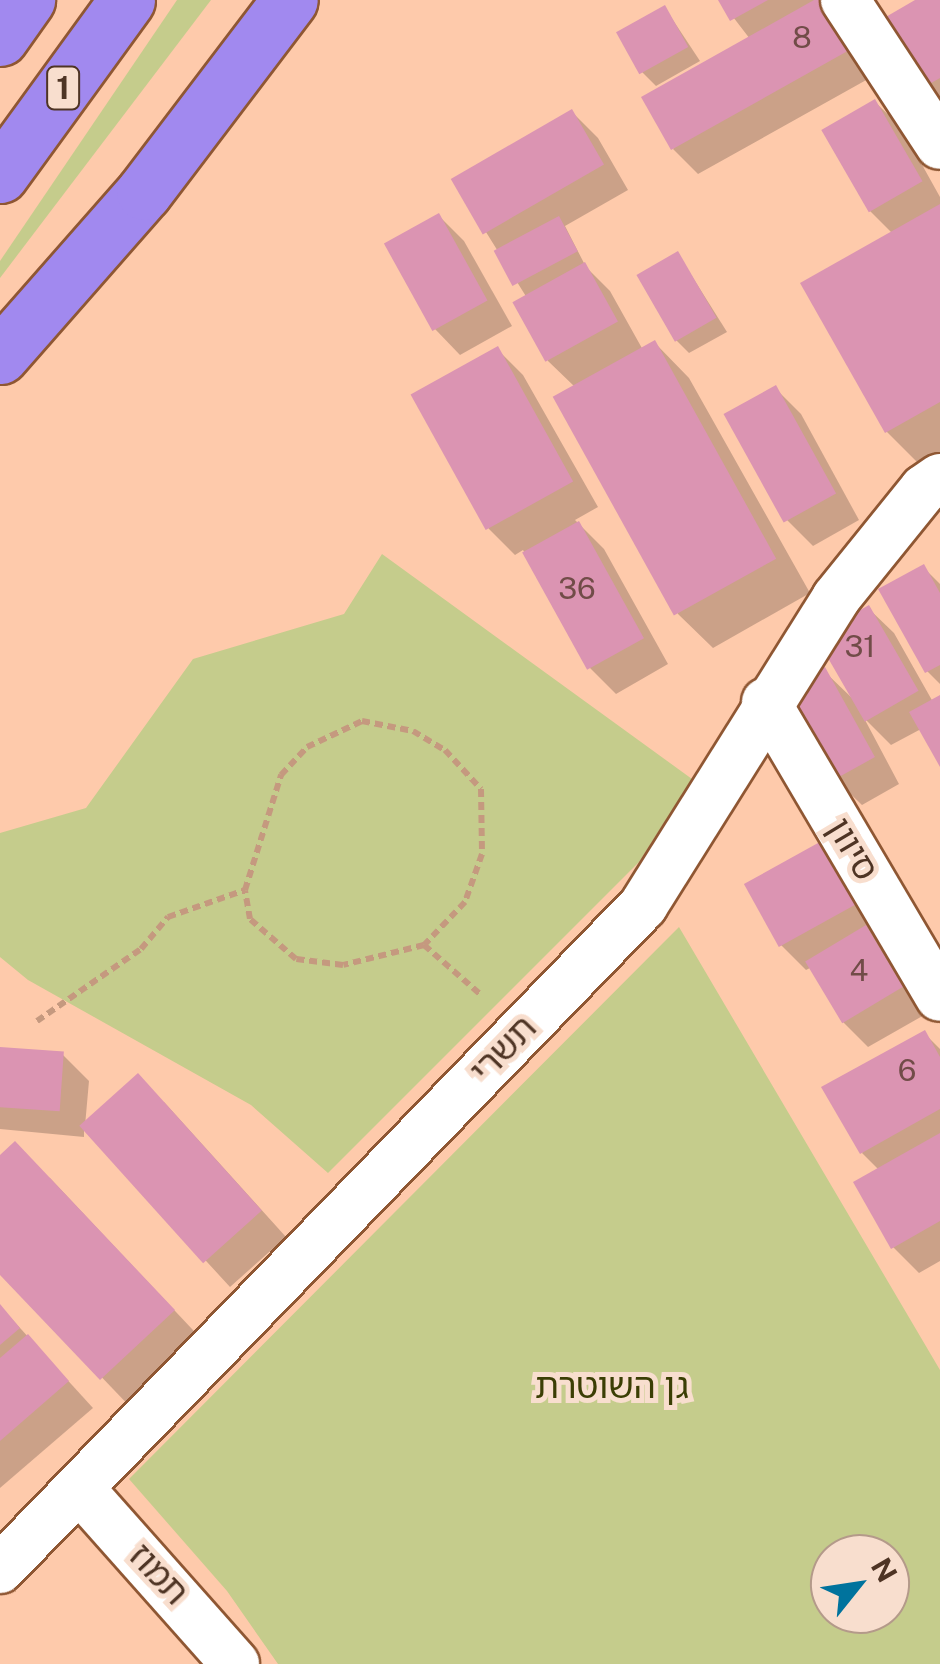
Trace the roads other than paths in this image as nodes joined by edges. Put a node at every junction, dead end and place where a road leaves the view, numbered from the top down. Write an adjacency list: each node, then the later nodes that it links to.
1 (27, 0): 5 (highway, 1)
2 (127, 0): 7 (highway, 1)
3 (290, 0): 8 (highway)
4 (845, 0): 6 (street)
5 (0, 38)
6 (940, 145)
7 (0, 176)
8 (0, 356)
9 (935, 495): 10 (street, תשרי)
10 (766, 702): 11 (street, סיוון); 12 (street, תשרי)
11 (940, 997)
12 (79, 1488): 13 (street, תשרי); 14 (street, תמוז)
13 (0, 1569)
14 (235, 1664)

